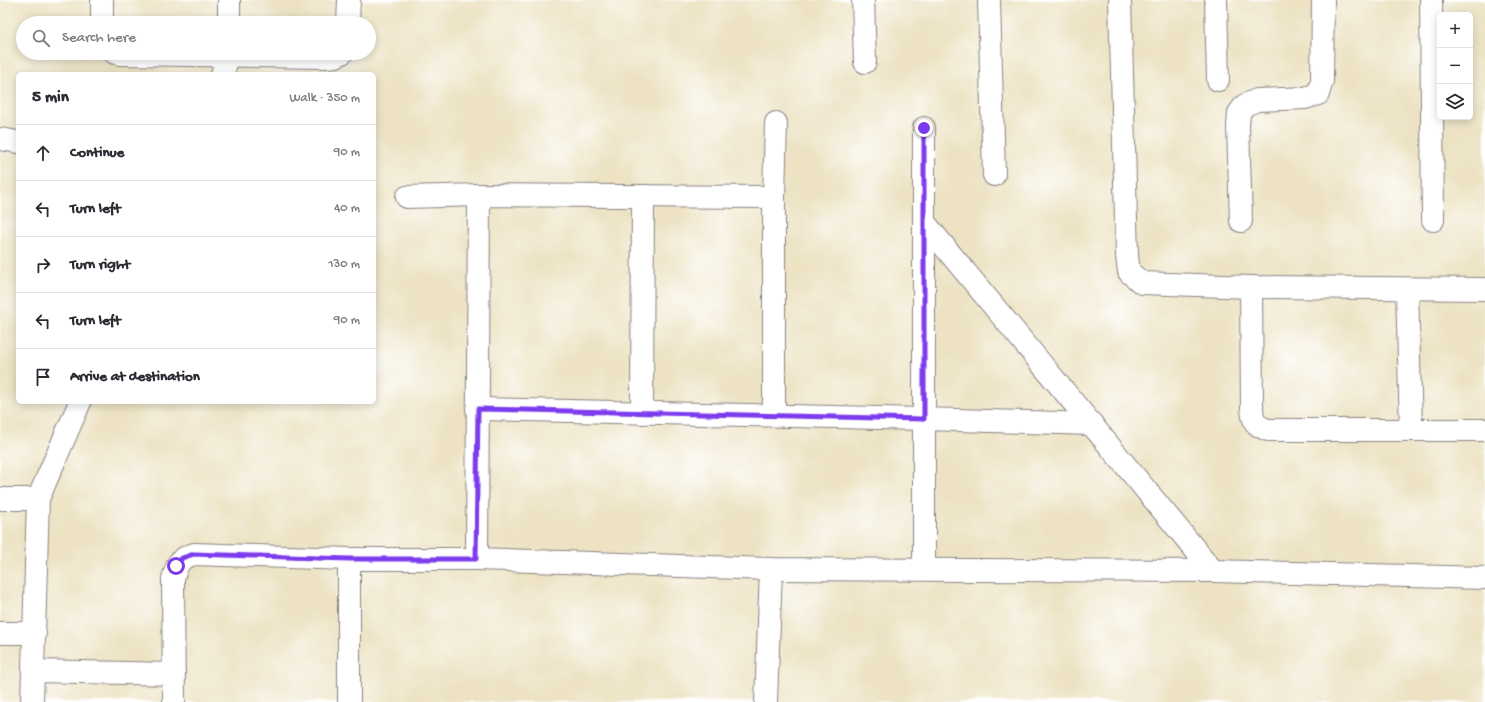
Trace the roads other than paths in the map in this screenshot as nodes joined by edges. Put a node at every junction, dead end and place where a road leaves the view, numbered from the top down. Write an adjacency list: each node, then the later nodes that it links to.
1 (102, 0): 10 (street)
2 (229, 0): 11 (street)
3 (349, 0): 12 (street)
4 (863, 0): 16 (street)
5 (989, 0): 22 (street)
6 (1120, 0): 30 (street)
7 (1216, 0): 17 (street)
8 (1323, 0): 28 (street)
9 (1431, 0): 27 (street)
10 (102, 16)
11 (229, 16)
12 (348, 16)
13 (212, 60): 15 (street)
14 (252, 60): 15 (street)
15 (227, 61)
16 (865, 62)
17 (1218, 80)
18 (776, 123): 26 (street)
19 (924, 128): 29 (street)
20 (0, 139): 21 (street)
21 (16, 142)
22 (994, 175)
23 (479, 195): 24 (street); 25 (street); 34 (street)
24 (407, 196)
25 (643, 196): 26 (street); 35 (street)
26 (774, 196): 36 (street)
27 (1432, 220)
28 (1241, 221)
29 (924, 222): 37 (street); 38 (street)
30 (1251, 287): 31 (street); 39 (street)
31 (1407, 290): 32 (street); 39 (street)
32 (1485, 290)
33 (79, 404): 41 (street)
34 (478, 409): 35 (street); 44 (street)
35 (642, 413): 36 (street)
36 (774, 415): 37 (street)
37 (924, 419): 38 (street); 46 (street)
38 (1092, 424): 47 (street)
39 (1411, 429): 40 (street)
40 (1485, 430)
41 (38, 499): 42 (street); 50 (street)
42 (0, 500)
43 (349, 559): 44 (street); 52 (street); 55 (street)
44 (476, 559): 45 (street)
45 (771, 569): 46 (street); 56 (street)
46 (924, 569): 47 (street)
47 (1213, 571): 48 (street)
48 (1485, 578)
49 (0, 633): 50 (street)
50 (35, 633): 51 (street)
51 (34, 671): 52 (street); 53 (street)
52 (174, 674): 54 (street)
53 (32, 702)
54 (174, 702)
55 (349, 702)
56 (766, 702)

